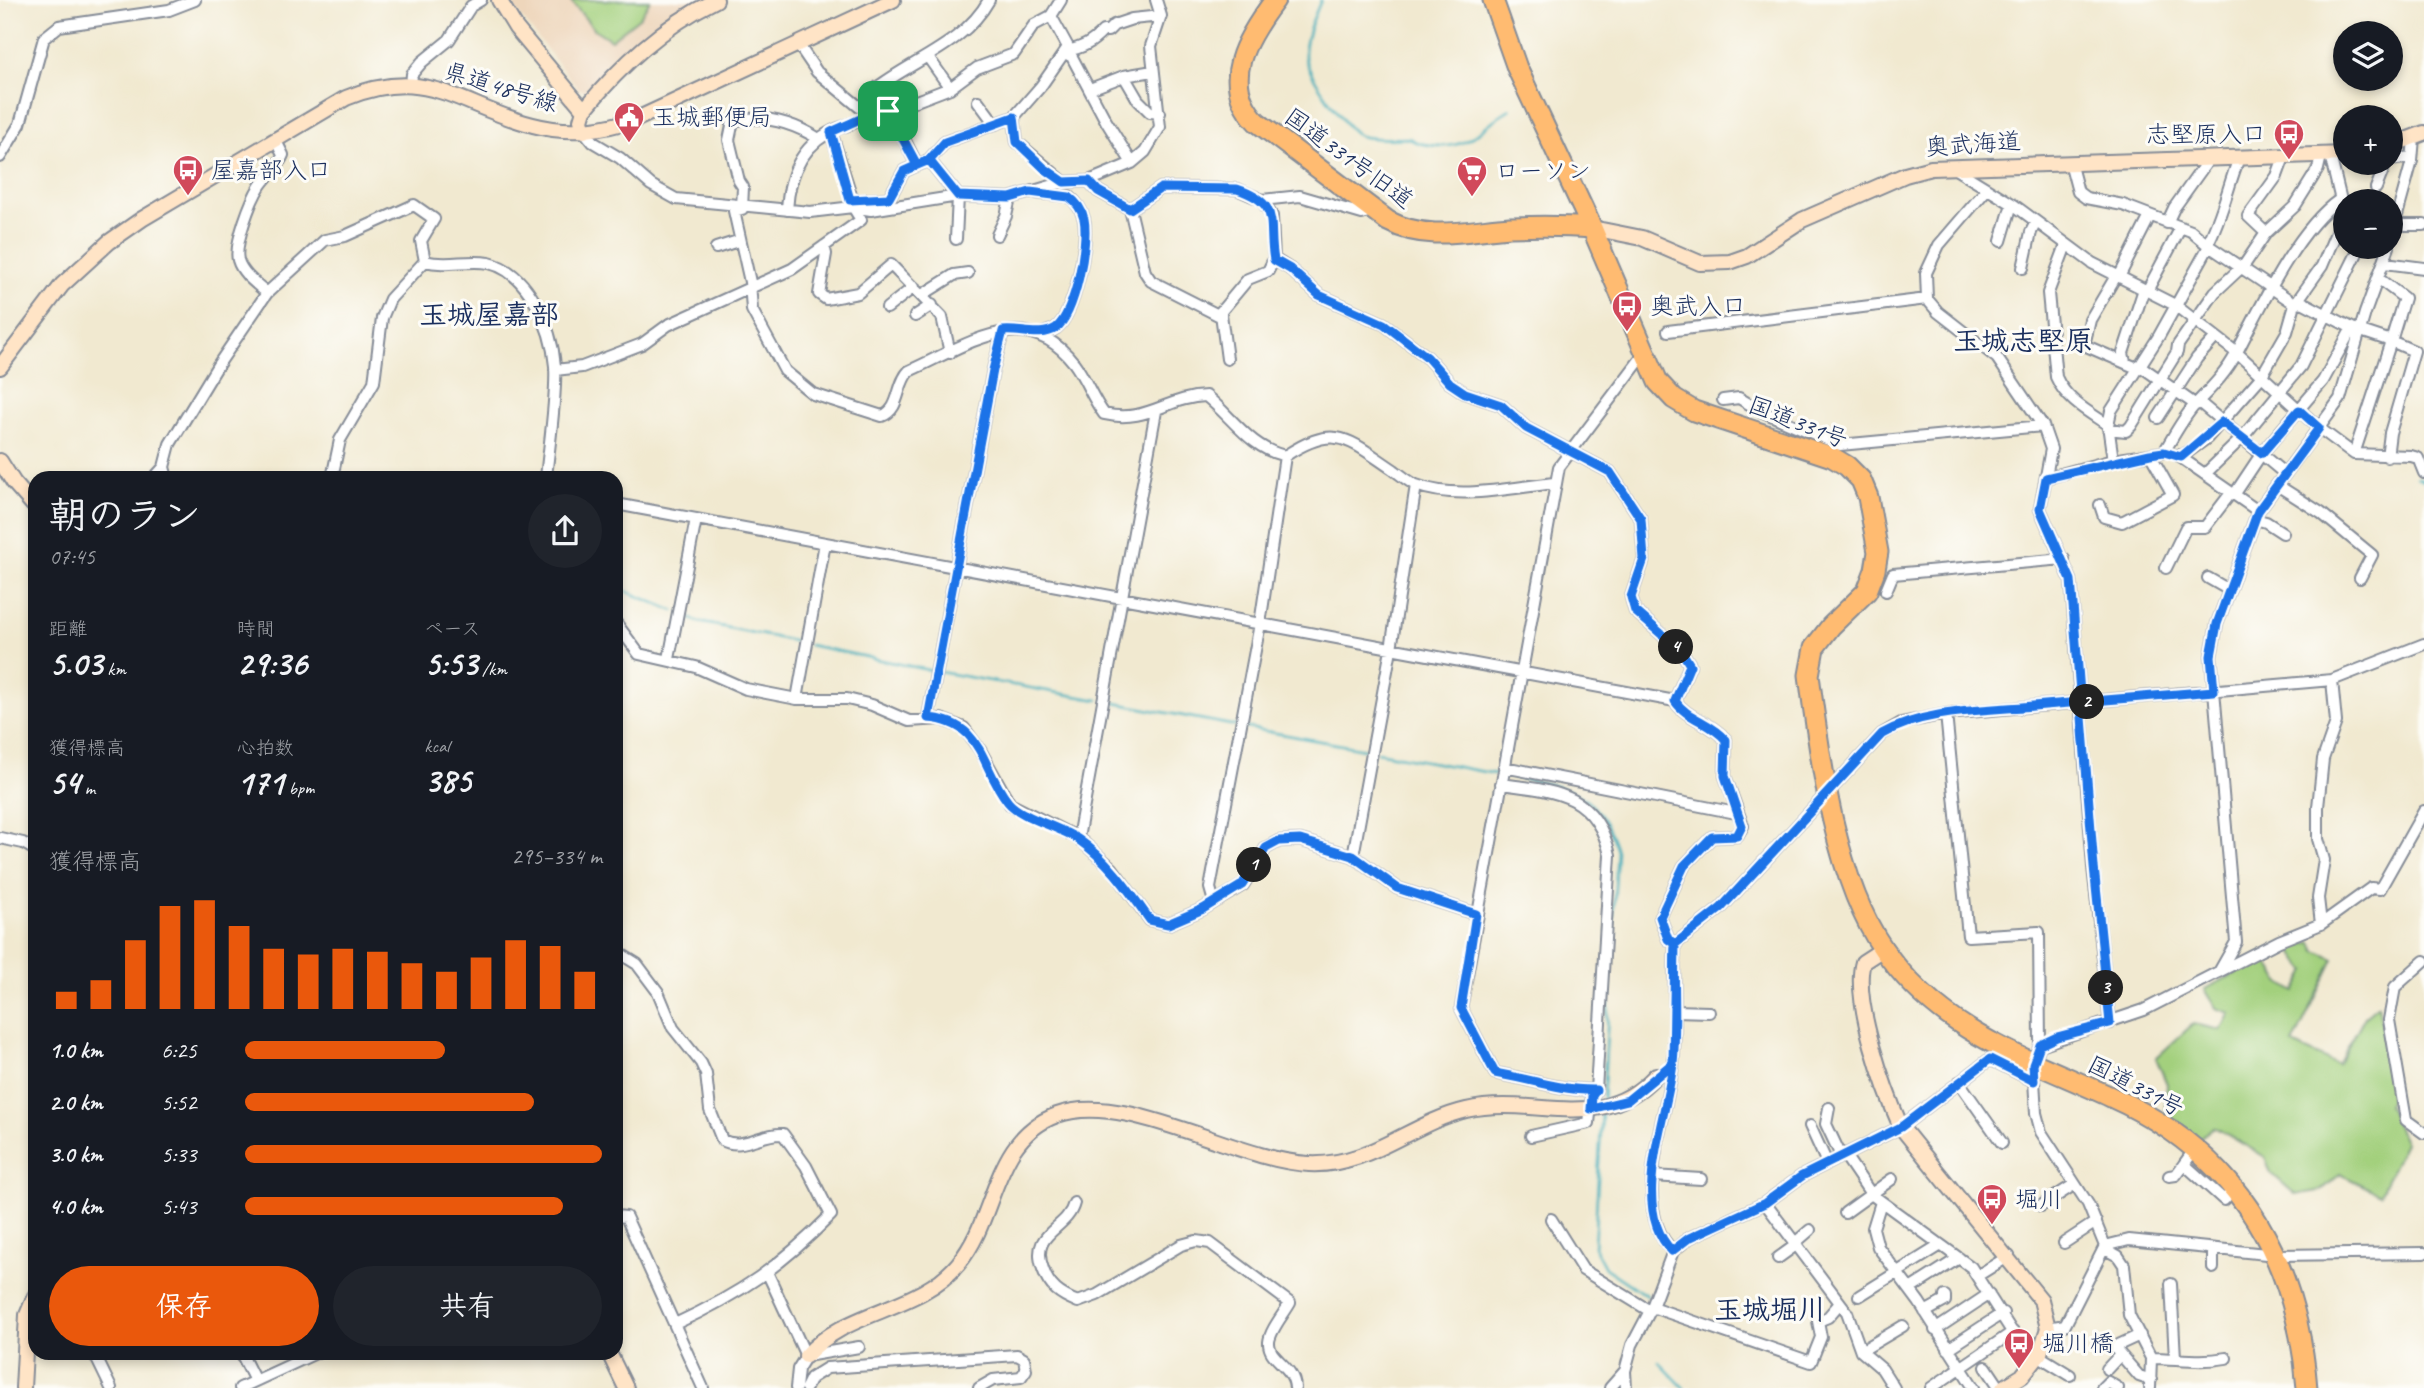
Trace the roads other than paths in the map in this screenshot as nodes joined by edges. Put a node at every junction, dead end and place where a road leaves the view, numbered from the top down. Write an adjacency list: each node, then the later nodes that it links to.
1 (195, 0): 35 (street)
2 (481, 0): 18 (street)
3 (499, 0): 22 (street)
4 (716, 0): 22 (street, 県道48号線)
5 (892, 0): 13 (street, 県道48号線)
6 (989, 0): 15 (street)
7 (1061, 0): 11 (street)
8 (1156, 0): 12 (street)
9 (1275, 0): 63 (highway, 国道331号旧道)
10 (1493, 0): 69 (highway, 国道331号)
11 (1051, 16): 14 (street); 19 (street)
12 (1161, 16): 14 (street); 16 (street)
13 (798, 44): 25 (street); 28 (street, 県道48号線)
14 (1065, 52): 20 (street); 26 (street)
15 (928, 57): 19 (street); 23 (street)
16 (1153, 71): 17 (street); 24 (street)
17 (1124, 76): 20 (street); 24 (street)
18 (411, 85): 28 (street, 県道48号線); 31 (street, 県道48号線)
19 (950, 88): 23 (street)
20 (1090, 89): 43 (street)
21 (978, 101): 27 (street)
22 (584, 110): 28 (street, 県道48号線)
23 (889, 111): 25 (street); 44 (street)
24 (1160, 113): 43 (street)
25 (869, 115): 29 (street)
26 (1014, 117): 27 (street); 48 (street)
27 (995, 124): 41 (street)
28 (584, 131): 60 (street)
29 (831, 132): 32 (street); 57 (street)
30 (2419, 136): 37 (street)
31 (275, 139): 96 (street); 118 (street, 県道48号線)
32 (819, 139): 60 (street); 62 (street)
33 (2333, 155): 34 (street, 奥武海道)
34 (2325, 156): 36 (street, 奥武海道); 51 (street); 71 (street)
35 (0, 157)
36 (2284, 157): 38 (street, 奥武海道); 71 (street)
37 (2412, 157): 39 (street); 53 (street)
38 (2239, 158): 40 (street, 奥武海道); 79 (street)
39 (2403, 158)
40 (2209, 159): 42 (street, 奥武海道); 66 (street)
41 (929, 160): 44 (street); 54 (street)
42 (2070, 162): 45 (street, 奥武海道); 64 (street)
43 (1132, 163): 47 (street)
44 (917, 165): 57 (street)
45 (1952, 167): 50 (street); 69 (street, 奥武海道)
46 (2381, 175): 49 (street)
47 (1089, 181): 48 (street); 61 (street)
48 (1064, 182): 52 (street)
49 (2376, 188)
50 (1987, 189): 58 (street); 97 (street)
51 (2336, 189)
52 (1030, 192): 55 (street); 109 (street)
53 (2403, 193)
54 (958, 196): 55 (street); 57 (street); 73 (street)
55 (1010, 198): 72 (street)
56 (1262, 200): 61 (street); 63 (street); 83 (street)
57 (853, 204): 62 (street); 78 (street)
58 (2011, 204): 65 (street); 75 (street)
59 (2333, 204): 92 (street)
60 (741, 206): 62 (street); 74 (street)
61 (1130, 209): 102 (street)
62 (787, 210)
63 (1373, 210): 69 (highway, 国道331号旧道)
64 (2150, 218): 66 (street); 90 (street)
65 (2036, 222): 77 (street); 86 (street)
66 (2168, 223): 70 (street)
67 (2403, 225): 68 (street)
68 (2424, 225)
69 (1592, 228): 112 (highway, 国道331号)
70 (2180, 229): 79 (street); 93 (street)
71 (2266, 233): 87 (street)
72 (997, 234)
73 (956, 239)
74 (738, 241): 80 (street); 94 (street)
75 (2001, 241)
76 (2333, 241): 98 (street)
77 (2066, 245): 90 (street); 131 (street)
78 (824, 246): 94 (street); 95 (street)
79 (2208, 246): 87 (street); 100 (street)
80 (716, 248)
81 (2354, 259): 103 (street)
82 (2386, 259): 85 (street)
83 (1274, 260): 102 (street); 134 (street)
84 (425, 261): 96 (street); 119 (street); 145 (street)
85 (2385, 263): 88 (street); 91 (street)
86 (2023, 268)
87 (2241, 268): 92 (street); 105 (street)
88 (2424, 268)
89 (968, 273): 95 (street)
90 (2118, 277): 93 (street); 116 (street)
91 (2379, 279): 106 (street); 111 (street)
92 (2272, 287): 98 (street); 114 (street)
93 (2146, 290): 100 (street); 116 (street)
94 (749, 291): 113 (street); 119 (street)
95 (918, 291): 99 (street); 101 (street)
96 (267, 293): 144 (street)
97 (1927, 299): 108 (street); 130 (street)
98 (2298, 302): 103 (street); 121 (street)
99 (932, 305): 104 (street); 113 (street)
100 (2175, 305): 105 (street); 117 (street)
101 (887, 308)
102 (1221, 314): 115 (street)
103 (2328, 314): 106 (street); 123 (street)
104 (915, 316)
105 (2197, 321): 110 (street); 120 (street)
106 (2356, 329): 111 (street); 126 (street); 132 (street)
107 (1003, 331): 109 (street); 113 (street); 163 (street)
108 (1668, 331)
109 (1041, 334): 127 (street)
110 (2217, 337): 114 (street); 122 (street)
111 (2391, 341): 138 (street); 141 (street)
112 (1645, 352): 134 (street); 184 (highway, 国道331号)
113 (950, 353)
114 (2237, 353): 121 (street); 125 (street)
115 (1227, 359)
116 (2124, 362): 117 (street)
117 (2138, 366): 120 (street); 131 (street)
118 (0, 368)
119 (555, 370): 146 (street)
120 (2159, 377): 122 (street); 131 (street)
121 (2261, 377): 123 (street); 129 (street)
122 (2178, 390): 125 (street); 128 (street)
123 (2280, 393): 126 (street); 133 (street)
124 (1723, 400): 130 (street)
125 (2198, 404): 129 (street); 135 (street)
126 (2299, 410): 132 (street); 136 (street)
127 (1156, 411): 139 (street); 169 (street)
128 (2158, 418)
129 (2222, 422): 133 (street); 140 (street)
130 (2043, 426): 150 (street)
131 (2108, 427): 142 (street)
132 (2319, 428): 138 (street); 149 (street)
133 (2242, 438): 136 (street); 148 (street)
134 (1572, 450): 151 (street); 179 (street)
135 (2164, 452): 137 (street); 140 (street)
136 (2262, 453): 149 (street); 154 (street)
137 (2150, 454): 142 (street); 157 (street)
138 (2354, 454): 141 (street)
139 (1285, 456): 152 (street); 170 (street)
140 (2181, 457): 148 (street)
141 (2387, 457): 147 (street)
142 (2113, 460): 150 (street)
143 (0, 461): 155 (street)
144 (166, 471)
145 (333, 471)
146 (547, 471)
147 (2424, 473)
148 (2205, 474): 154 (street)
149 (2285, 474): 153 (street)
150 (2046, 478): 162 (street)
151 (1555, 483): 152 (street); 175 (street)
152 (1416, 485): 173 (street)
153 (2277, 485): 158 (street); 166 (street)
154 (2232, 494): 158 (street); 164 (street)
155 (28, 498)
156 (623, 505): 159 (street)
157 (2100, 505)
158 (2256, 515): 160 (street); 167 (street)
159 (695, 519): 161 (street); 174 (street)
160 (2283, 533)
161 (825, 543): 163 (street); 178 (street)
162 (2064, 559): 168 (street); 180 (street)
163 (957, 568): 169 (street); 182 (street)
164 (2165, 568)
165 (2208, 578): 167 (street)
166 (2360, 578)
167 (2229, 590): 177 (street)
168 (1886, 591)
169 (1123, 599): 170 (street); 188 (street)
170 (1260, 624): 173 (street); 191 (street)
171 (623, 632): 174 (street)
172 (2424, 644): 176 (street)
173 (1391, 649): 175 (street); 190 (street)
174 (669, 659): 178 (street)
175 (1521, 673): 179 (street); 183 (street)
176 (2332, 680): 177 (street); 193 (street)
177 (2214, 691): 180 (street); 198 (street)
178 (797, 699): 182 (street)
179 (1675, 701): 186 (street)
180 (2081, 702): 181 (street); 201 (street)
181 (1946, 714): 184 (street); 202 (street)
182 (928, 718): 188 (street)
183 (1502, 775): 186 (street); 192 (street); 207 (street)
184 (1828, 789): 194 (street); 195 (highway, 国道331号)
185 (2424, 811): 193 (street)
186 (1736, 813): 194 (street)
187 (0, 838): 189 (street)
188 (1078, 838): 191 (street)
189 (28, 846)
190 (1353, 856): 191 (street); 192 (street)
191 (1214, 902)
192 (1476, 914): 207 (street)
193 (2321, 924): 198 (street)
194 (1675, 944): 199 (street)
195 (1883, 949): 204 (highway, 国道331号); 211 (street)
196 (623, 955): 245 (street)
197 (2424, 961): 212 (street)
198 (2219, 972): 201 (street)
199 (1675, 1011): 200 (street); 203 (street)
200 (1709, 1012)
201 (2110, 1023): 202 (street)
202 (2040, 1045): 204 (street)
203 (1673, 1063): 205 (street); 219 (street)
204 (2033, 1072): 206 (street); 216 (highway, 国道331号); 222 (street)
205 (1656, 1076): 209 (street)
206 (1959, 1082): 211 (street); 214 (street)
207 (1596, 1090): 209 (street)
208 (1829, 1108): 215 (street)
209 (1594, 1109): 213 (street); 272 (street)
210 (1810, 1126): 217 (street)
211 (1901, 1127): 215 (street); 241 (street)
212 (2424, 1133)
213 (1531, 1136)
214 (2002, 1143)
215 (1842, 1155): 217 (street); 223 (street)
216 (2190, 1156): 218 (street); 240 (highway, 国道331号)
217 (1827, 1163): 226 (street)
218 (2169, 1176)
219 (1653, 1177): 220 (street); 238 (street)
220 (1701, 1179)
221 (1892, 1179): 223 (street)
222 (2075, 1184): 227 (street); 231 (street)
223 (1871, 1194): 224 (street); 228 (street)
224 (1881, 1202): 235 (street); 246 (street)
225 (1074, 1203): 297 (street)
226 (1765, 1203): 234 (street); 238 (street)
227 (2041, 1206)
228 (1845, 1213)
229 (623, 1217): 260 (street)
230 (1551, 1219): 254 (street)
231 (2096, 1222): 233 (street); 236 (street)
232 (1810, 1230): 234 (street)
233 (2064, 1243)
234 (1796, 1244): 242 (street); 253 (street)
235 (1941, 1245): 243 (street); 246 (street)
236 (2105, 1248): 237 (street); 262 (street); 266 (street)
237 (2213, 1249): 240 (street); 244 (street)
238 (1672, 1251): 254 (street)
239 (2424, 1253): 240 (street)
240 (2276, 1255): 306 (highway, 国道331号)
241 (2009, 1256): 247 (street); 262 (street)
242 (1778, 1258)
243 (1959, 1258): 247 (street); 249 (street)
244 (2213, 1268)
245 (767, 1272): 260 (street); 272 (street)
246 (1896, 1272): 249 (street); 251 (street)
247 (1977, 1276): 250 (street)
248 (2171, 1284): 259 (street)
249 (1909, 1290): 256 (street)
250 (1989, 1294): 258 (street); 263 (street)
251 (1859, 1296)
252 (1945, 1296): 256 (street)
253 (1840, 1303): 254 (street); 269 (street)
254 (1651, 1309): 284 (street)
255 (28, 1312): 289 (street)
256 (1925, 1312): 263 (street)
257 (2185, 1312): 259 (street)
258 (2003, 1313): 264 (street); 265 (street)
259 (2172, 1313): 275 (street)
260 (675, 1324): 293 (street)
261 (1903, 1326): 269 (street)
262 (2048, 1328): 273 (street)
263 (1935, 1330): 268 (street)
264 (2013, 1332): 270 (street); 273 (street)
265 (1968, 1335): 268 (street); 270 (street)
266 (2140, 1335): 271 (street); 274 (street)
267 (859, 1347): 272 (street)
268 (1948, 1349): 281 (street)
269 (1861, 1351): 300 (street)
270 (1979, 1353): 281 (street)
271 (2120, 1355): 283 (street); 288 (street)
272 (806, 1356): 294 (street)
273 (2038, 1358): 285 (street); 303 (street)
274 (2151, 1358): 275 (street); 288 (street)
275 (2175, 1358): 276 (street)
276 (2226, 1358)
277 (97, 1360): 290 (street)
278 (244, 1360): 286 (street)
279 (301, 1360): 286 (street)
280 (612, 1360): 292 (street)
281 (1959, 1367): 287 (street); 302 (street)
282 (1986, 1367): 303 (street)
283 (2107, 1369)
284 (1625, 1371): 298 (street); 299 (street)
285 (2070, 1375)
286 (255, 1381): 291 (street)
287 (1943, 1384): 301 (street)
288 (2150, 1384)
289 (23, 1388)
290 (111, 1388)
291 (240, 1388)
292 (626, 1388)
293 (703, 1388)
294 (796, 1388)
295 (806, 1388): 296 (street)
296 (979, 1388)
297 (1295, 1388)
298 (1610, 1388)
299 (1626, 1388)
300 (1894, 1388)
301 (1931, 1388)
302 (1974, 1388)
303 (2001, 1388)
304 (2102, 1388): 305 (street)
305 (2118, 1388)
306 (2307, 1388)

